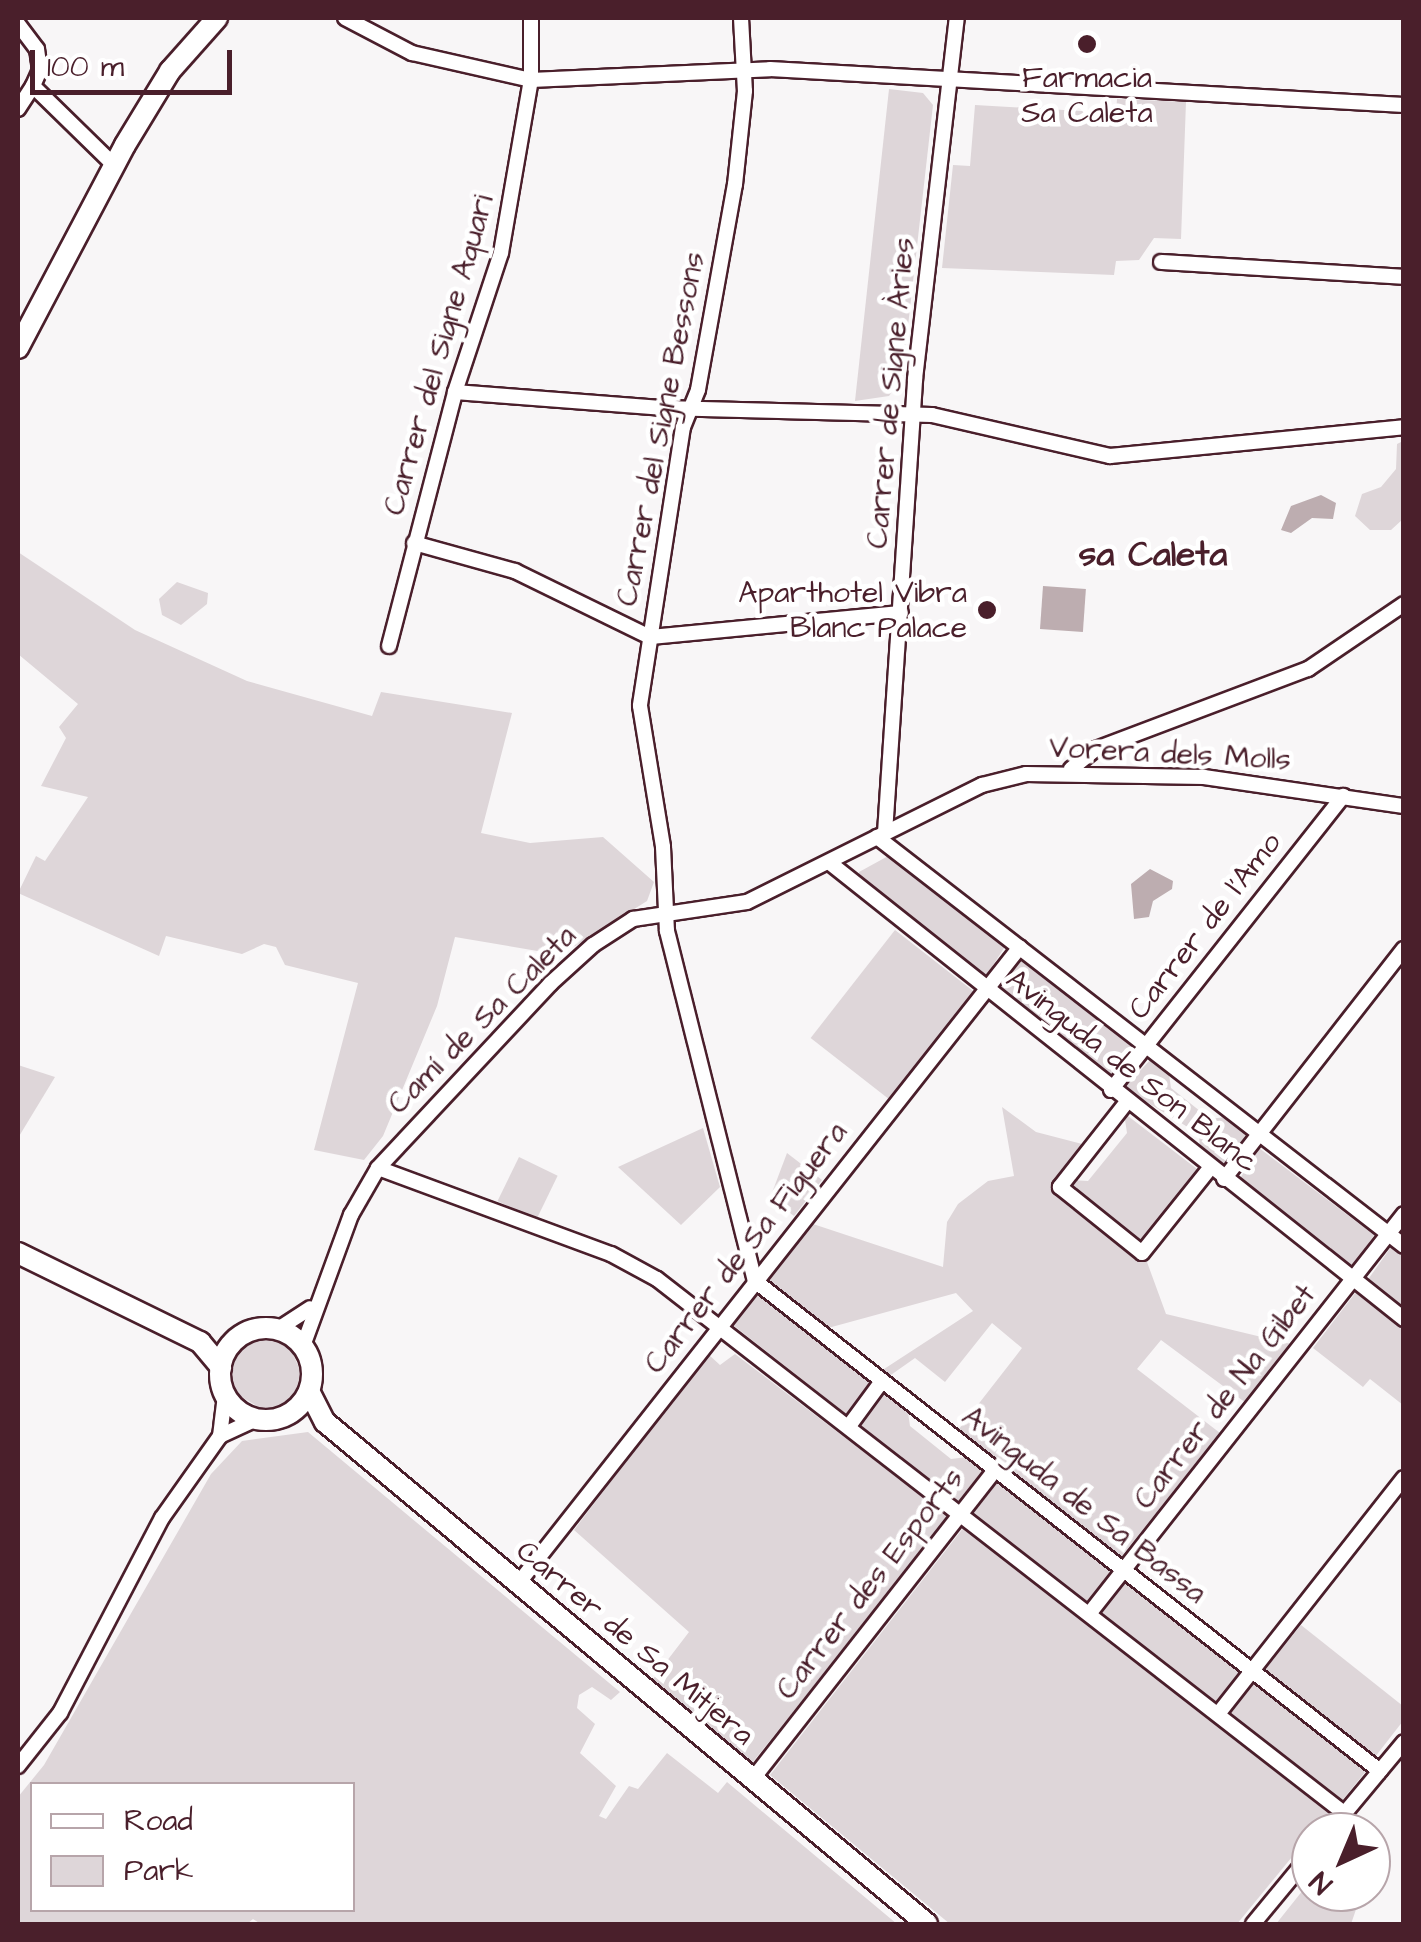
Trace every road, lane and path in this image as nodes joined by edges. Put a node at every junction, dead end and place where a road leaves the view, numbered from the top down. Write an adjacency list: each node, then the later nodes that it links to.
1 (217, 18): 13 (street)
2 (345, 18): 9 (street)
3 (532, 18): 9 (street, Carrer del Signe Aquari)
4 (741, 18): 7 (street, Carrer del Signe Bessons)
5 (957, 18): 8 (street, Carrer de Signe Àries)
6 (18, 24): 10 (street)
7 (744, 70): 8 (street); 9 (street); 18 (street, Carrer del Signe Bessons)
8 (948, 79): 11 (street); 19 (street, Carrer de Signe Àries)
9 (531, 80): 17 (street, Carrer del Signe Aquari)
10 (33, 86): 12 (street); 13 (street)
11 (1404, 106)
12 (18, 109)
13 (114, 165): 16 (street)
14 (1161, 262): 15 (street)
15 (1404, 277)
16 (20, 335)
17 (456, 392): 18 (street); 21 (street, Carrer del Signe Aquari)
18 (691, 408): 19 (street); 24 (street, Carrer del Signe Bessons)
19 (913, 413): 20 (street); 23 (street, Carrer de Signe Àries)
20 (1404, 427)
21 (414, 543): 24 (street); 25 (street, Carrer del Signe Aquari)
22 (1404, 604): 26 (street)
23 (902, 614): 24 (street); 29 (street, Carrer de Signe Àries)
24 (650, 637): 31 (street, Carrer del Signe Bessons)
25 (389, 646)
26 (1072, 770): 27 (street, Vorera dels Molls); 29 (street, Vorera dels Molls)
27 (1342, 796): 28 (street, Vorera dels Molls); 35 (street, Carrer de l'Amo)
28 (1404, 806)
29 (881, 835): 30 (street, Camí de Sa Caleta); 32 (street, Avinguda de Son Blanc)
30 (830, 863): 31 (street, Camí de Sa Caleta); 34 (street, Avinguda de Son Blanc)
31 (664, 910): 39 (street, Camí de Sa Caleta); 47 (street, Carrer del Signe Bessons)
32 (1020, 947): 34 (street, Carrer de Sa Figuera); 35 (street, Avinguda de Son Blanc)
33 (1404, 949): 38 (street)
34 (983, 990): 36 (street, Avinguda de Son Blanc); 47 (street, Carrer de Sa Figuera)
35 (1146, 1046): 36 (street, Carrer de l'Amo); 38 (street, Avinguda de Son Blanc)
36 (1111, 1090): 37 (street, Avinguda de Son Blanc)
37 (1126, 1102): 40 (street, Avinguda de Son Blanc); 40 (street)
38 (1259, 1134): 41 (street); 43 (street, Avinguda de Son Blanc)
39 (378, 1168): 48 (street, Camí de Sa Caleta); 50 (street)
40 (1210, 1168): 41 (street, Avinguda de Son Blanc)
41 (1224, 1178): 46 (street, Avinguda de Son Blanc)
42 (1404, 1214): 43 (street, Carrer de Na Gibet)
43 (1388, 1234): 44 (street, Avinguda de Son Blanc); 46 (street, Carrer de Na Gibet)
44 (1404, 1246)
45 (18, 1253): 53 (street)
46 (1352, 1279): 49 (street, Avinguda de Son Blanc); 67 (street, Carrer de Na Gibet)
47 (755, 1281): 50 (street, Carrer de Sa Figuera); 56 (street, Avinguda de Sa Bassa)
48 (315, 1305): 51 (street); 54 (street, Camí de Sa Caleta)
49 (1404, 1319)
50 (720, 1326): 62 (street); 68 (street, Carrer de Sa Figuera)
51 (278, 1329): 52 (street); 54 (street)
52 (234, 1340): 53 (street); 55 (street)
53 (200, 1342): 55 (street)
54 (303, 1346): 57 (street)
55 (220, 1367): 58 (street)
56 (882, 1382): 62 (street); 64 (street, Avinguda de Sa Bassa)
57 (310, 1391): 59 (street); 61 (street, Carrer de Sa Mitjera)
58 (226, 1395): 60 (street); 63 (street)
59 (287, 1416): 60 (street); 61 (street)
60 (256, 1419): 63 (street)
61 (325, 1422): 68 (street, Carrer de Sa Mitjera)
62 (848, 1426): 66 (street)
63 (220, 1436): 73 (street)
64 (995, 1470): 66 (street, Carrer des Esports); 67 (street, Avinguda de Sa Bassa)
65 (1404, 1478): 70 (street)
66 (961, 1514): 69 (street); 75 (street, Carrer des Esports)
67 (1123, 1571): 69 (street, Carrer de Na Gibet); 70 (street, Avinguda de Sa Bassa)
68 (517, 1584): 75 (street, Carrer de Sa Mitjera)
69 (1090, 1614): 71 (street)
70 (1251, 1672): 71 (street); 74 (street, Avinguda de Sa Bassa)
71 (1218, 1714): 76 (street)
72 (1404, 1742): 74 (street)
73 (18, 1766)
74 (1380, 1771): 77 (street)
75 (752, 1780): 79 (street, Carrer de Sa Mitjera)
76 (1343, 1812)
77 (1345, 1812)
78 (1291, 1878): 81 (street)
79 (913, 1916): 80 (street, Carrer de Sa Mitjera)
80 (927, 1924)
81 (1253, 1924)

